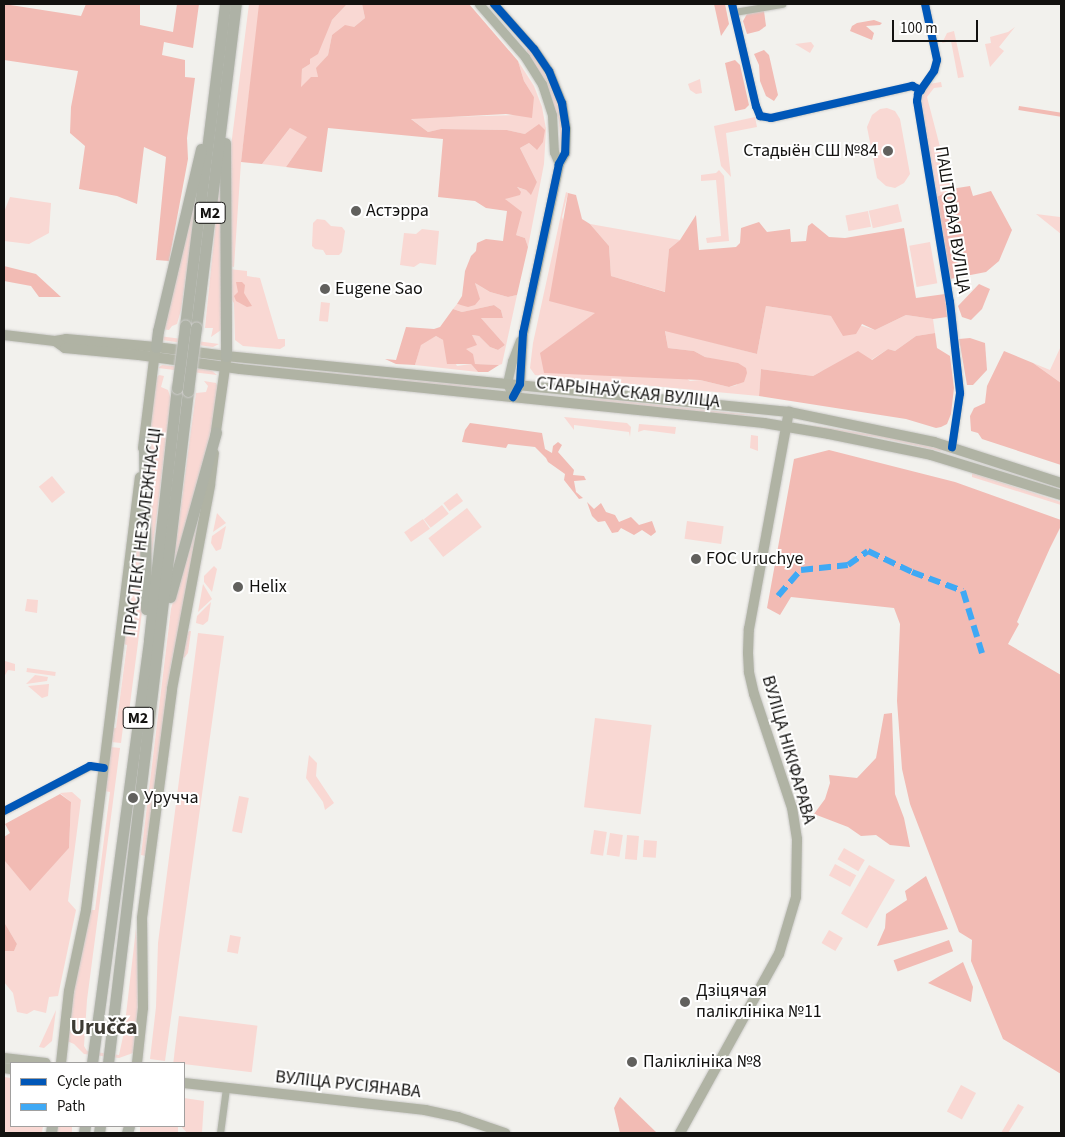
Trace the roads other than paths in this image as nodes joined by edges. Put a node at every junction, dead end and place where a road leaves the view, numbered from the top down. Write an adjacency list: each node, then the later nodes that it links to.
1 (226, 4): 10 (highway, ПРАСПЕКТ НЕЗАЛЕЖНАСЦІ / М2)
2 (236, 4): 10 (highway, ПРАСПЕКТ НЕЗАЛЕЖНАСЦІ / М2)
3 (479, 4): 11 (street)
4 (494, 4): 11 (street)
5 (732, 4): 8 (street)
6 (782, 4): 8 (street)
7 (925, 4): 9 (street, ПАШТОВАЯ ВУЛІЦА)
8 (734, 12): 9 (street)
9 (921, 90): 23 (street, ПАШТОВАЯ ВУЛІЦА)
10 (219, 98): 14 (highway); 15 (highway); 27 (highway, ПРАСПЕКТ НЕЗАЛЕЖНАСЦІ / М2, bridge)
11 (559, 164): 12 (street)
12 (523, 333): 16 (street); 17 (street)
13 (4, 335): 14 (main road, СТАРЫНАЎСКАЯ ВУЛІЦА)
14 (155, 352): 15 (main road, СТАРЫНАЎСКАЯ ВУЛІЦА); 22 (main road)
15 (226, 361): 16 (main road, СТАРЫНАЎСКАЯ ВУЛІЦА); 18 (main road, СТАРЫНАЎСКАЯ ВУЛІЦА); 21 (main road)
16 (507, 383): 17 (main road, СТАРЫНАЎСКАЯ ВУЛІЦА); 18 (street)
17 (520, 384): 18 (street); 19 (main road, СТАРЫНАЎСКАЯ ВУЛІЦА)
18 (512, 397): 20 (main road, СТАРЫНАЎСКАЯ ВУЛІЦА)
19 (789, 412): 20 (main road, ВУЛІЦА НІКІФАРАВА); 23 (main road, СТАРЫНАЎСКАЯ ВУЛІЦА)
20 (786, 427): 24 (main road, СТАРЫНАЎСКАЯ ВУЛІЦА); 40 (main road, ВУЛІЦА НІКІФАРАВА)
21 (216, 432): 27 (highway); 35 (main road)
22 (144, 441): 27 (highway); 28 (main road)
23 (952, 447): 24 (main road); 25 (main road, СТАРЫНАЎСКАЯ ВУЛІЦА)
24 (948, 460): 26 (main road, СТАРЫНАЎСКАЯ ВУЛІЦА)
25 (1061, 483)
26 (1061, 495)
27 (153, 641): 33 (highway, ПРАСПЕКТ НЕЗАЛЕЖНАСЦІ / М2); 34 (highway, ПРАСПЕКТ НЕЗАЛЕЖНАСЦІ / М2)
28 (104, 768): 29 (street); 32 (main road)
29 (4, 811)
30 (4, 1058): 31 (main road)
31 (38, 1062)
32 (60, 1062)
33 (92, 1062)
34 (108, 1062)
35 (137, 1062)
36 (185, 1083): 37 (main road, ВУЛІЦА РУСІЯНАВА)
37 (226, 1088): 38 (street); 39 (main road, ВУЛІЦА РУСІЯНАВА)
38 (220, 1133)
39 (506, 1133)
40 (680, 1133)

